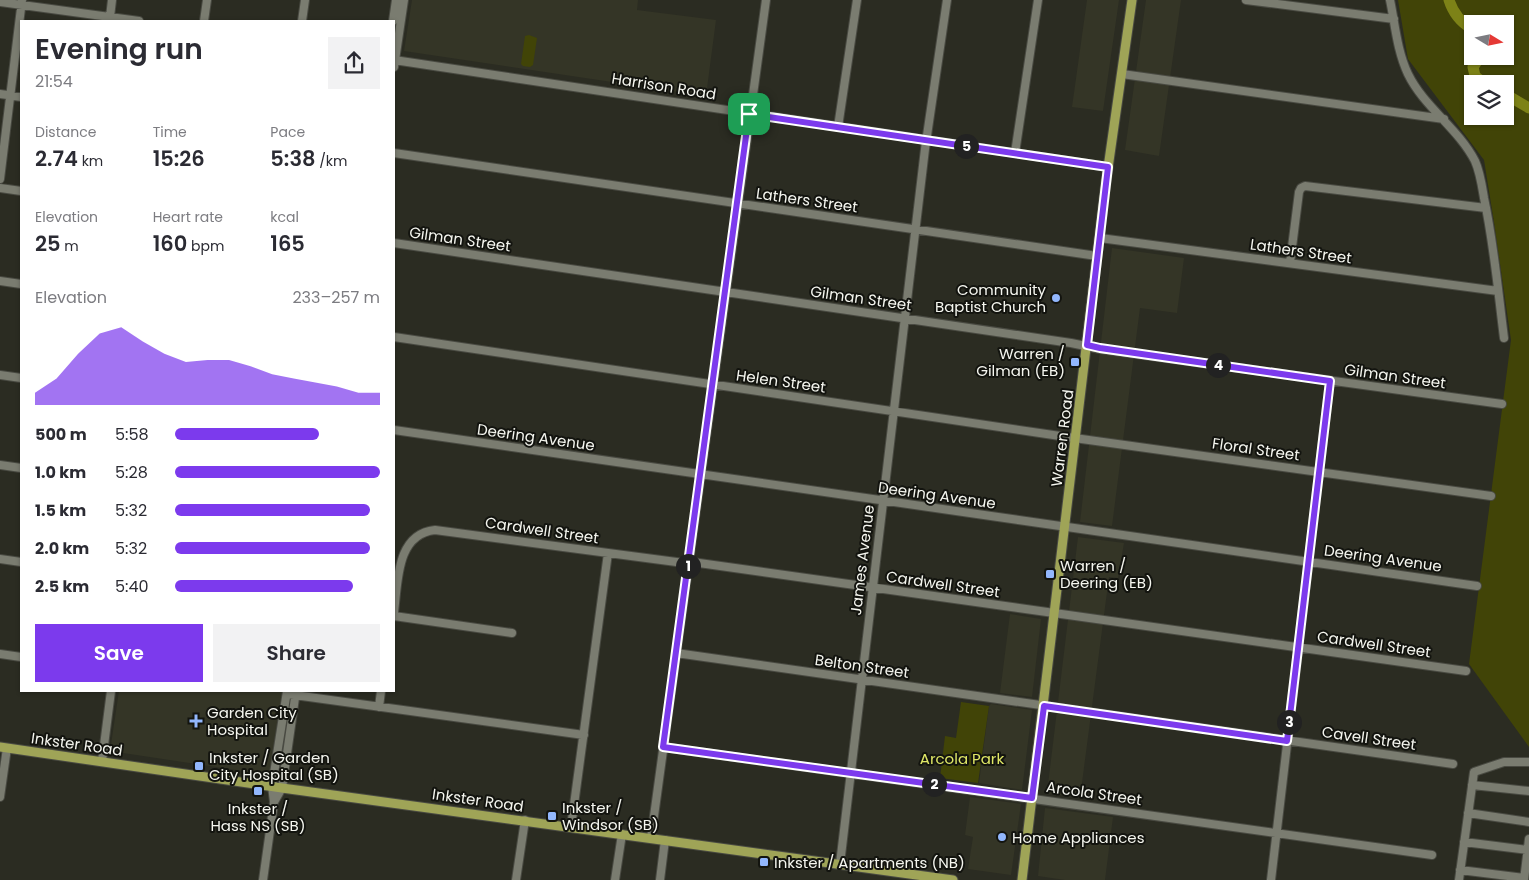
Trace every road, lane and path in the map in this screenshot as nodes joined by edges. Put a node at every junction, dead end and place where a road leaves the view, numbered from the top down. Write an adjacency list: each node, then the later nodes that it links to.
1 (112, 0): 15 (street)
2 (207, 0): 18 (street)
3 (305, 0): 19 (street)
4 (396, 0): 20 (street)
5 (404, 0): 21 (street)
6 (766, 0): 27 (street)
7 (856, 0): 29 (street)
8 (947, 0): 30 (street, James Avenue)
9 (1038, 0): 32 (street)
10 (1132, 0): 23 (main road, Warren Road)
11 (1246, 0): 16 (street)
12 (1390, 0): 16 (street)
13 (0, 2): 14 (street)
14 (22, 2): 15 (street); 25 (street)
15 (110, 17): 17 (street)
16 (1394, 19): 28 (street)
17 (132, 20)
18 (204, 20)
19 (302, 20)
20 (393, 20)
21 (395, 56)
22 (395, 62): 27 (street, Harrison Road)
23 (1122, 74): 28 (street); 33 (main road, Warren Road)
24 (0, 94): 25 (street)
25 (10, 96): 26 (street); 34 (street)
26 (20, 97)
27 (749, 114): 29 (street, Harrison Road); 37 (street)
28 (1444, 120): 38 (street)
29 (838, 126): 30 (street, Harrison Road)
30 (927, 140): 32 (street, Harrison Road); 39 (street, James Avenue)
31 (395, 153): 37 (street, Lathers Street)
32 (1015, 153): 33 (street, Harrison Road)
33 (1108, 167): 40 (main road, Warren Road)
34 (0, 180)
35 (0, 188): 36 (street)
36 (20, 191)
37 (737, 203): 39 (street, Lathers Street); 47 (street)
38 (1486, 208): 43 (street); 46 (street)
39 (916, 230): 42 (street, Lathers Street); 48 (street, James Avenue)
40 (1100, 238): 42 (main road, Warren Road); 43 (street, Lathers Street)
41 (395, 243): 47 (street, Gilman Street)
42 (1098, 256): 51 (main road, Warren Road)
43 (1290, 263): 46 (street, Lathers Street)
44 (0, 281): 45 (street)
45 (20, 284)
46 (1498, 291): 50 (street)
47 (725, 292): 48 (street, Gilman Street); 55 (street)
48 (905, 319): 51 (street, Gilman Street); 57 (street, James Avenue)
49 (395, 337): 55 (street, Helen Street)
50 (1504, 338)
51 (1087, 345): 54 (street, Gilman Street); 59 (main road, Warren Road)
52 (0, 375): 53 (street)
53 (20, 378)
54 (1330, 381): 56 (street, Gilman Street); 62 (street)
55 (712, 384): 57 (street, Helen Street); 63 (street)
56 (1502, 404)
57 (894, 411): 59 (street, Helen Street); 65 (street, James Avenue)
58 (395, 430): 63 (street, Deering Avenue)
59 (1076, 438): 62 (street, Floral Street); 66 (main road, Warren Road)
60 (0, 465): 61 (street)
61 (20, 468)
62 (1320, 472): 64 (street, Floral Street); 70 (street)
63 (700, 475): 65 (street, Deering Avenue); 71 (street)
64 (1491, 496)
65 (883, 501): 66 (street, Deering Avenue); 73 (street, James Avenue)
66 (1065, 528): 70 (street, Deering Avenue); 75 (main road, Warren Road)
67 (608, 553): 71 (street, Cardwell Street); 74 (street, Cardwell Street); 90 (street)
68 (0, 559): 69 (street)
69 (20, 562)
70 (1309, 562): 72 (street, Deering Avenue); 78 (street)
71 (688, 563): 73 (street, Cardwell Street); 79 (street)
72 (1477, 586)
73 (873, 588): 75 (street, Cardwell Street); 83 (street, James Avenue)
74 (395, 605)
75 (1055, 612): 78 (street, Cardwell Street); 88 (main road, Warren Road)
76 (395, 616): 77 (street)
77 (512, 633)
78 (1298, 648): 82 (street, Cardwell Street); 91 (street)
79 (676, 653): 83 (street, Belton Street); 92 (street)
80 (0, 654): 81 (street)
81 (20, 657)
82 (1466, 671)
83 (861, 680): 88 (street, Belton Street); 97 (street, James Avenue)
84 (111, 692): 94 (street)
85 (287, 692): 87 (street); 99 (street)
86 (382, 692): 89 (street)
87 (296, 693): 89 (street); 100 (street)
88 (1044, 706): 91 (street, Cavell Street); 103 (main road, Warren Road)
89 (379, 707): 90 (street)
90 (584, 735): 108 (street)
91 (1287, 741): 96 (street, Cavell Street); 110 (street)
92 (663, 747): 97 (street, Arcola Street); 111 (street)
93 (4, 748): 94 (main road, Inkster Road); 102 (street)
94 (102, 761): 99 (main road, Inkster Road)
95 (1529, 762): 98 (street)
96 (1453, 764)
97 (850, 772): 103 (street, Arcola Street); 117 (street, James Avenue)
98 (1472, 785): 101 (street); 105 (street)
99 (272, 786): 100 (main road, Inkster Road); 104 (street)
100 (282, 788): 104 (street); 106 (main road, Inkster Road)
101 (1529, 791)
102 (0, 797)
103 (1032, 798): 110 (street, Arcola Street); 125 (main road, Warren Road)
104 (274, 802): 120 (street)
105 (1468, 813): 107 (street); 114 (street)
106 (525, 820): 108 (main road, Inkster Road); 121 (street)
107 (1529, 822)
108 (571, 826): 109 (main road, Inkster Road)
109 (622, 834): 111 (main road, Inkster Road); 122 (street)
110 (1276, 834): 116 (street, Arcola Street); 126 (street)
111 (651, 838): 113 (main road, Inkster Road)
112 (1529, 839): 115 (street)
113 (665, 840): 117 (main road, Inkster Road); 123 (street)
114 (1464, 842): 115 (street); 118 (street)
115 (1528, 850): 119 (street)
116 (1432, 855)
117 (840, 864): 124 (main road, Inkster Road)
118 (1460, 870): 119 (street); 127 (street)
119 (1524, 879)
120 (263, 880)
121 (516, 880)
122 (615, 880)
123 (660, 880)
124 (953, 880)
125 (1022, 880)
126 (1270, 880)
127 (1459, 880)

